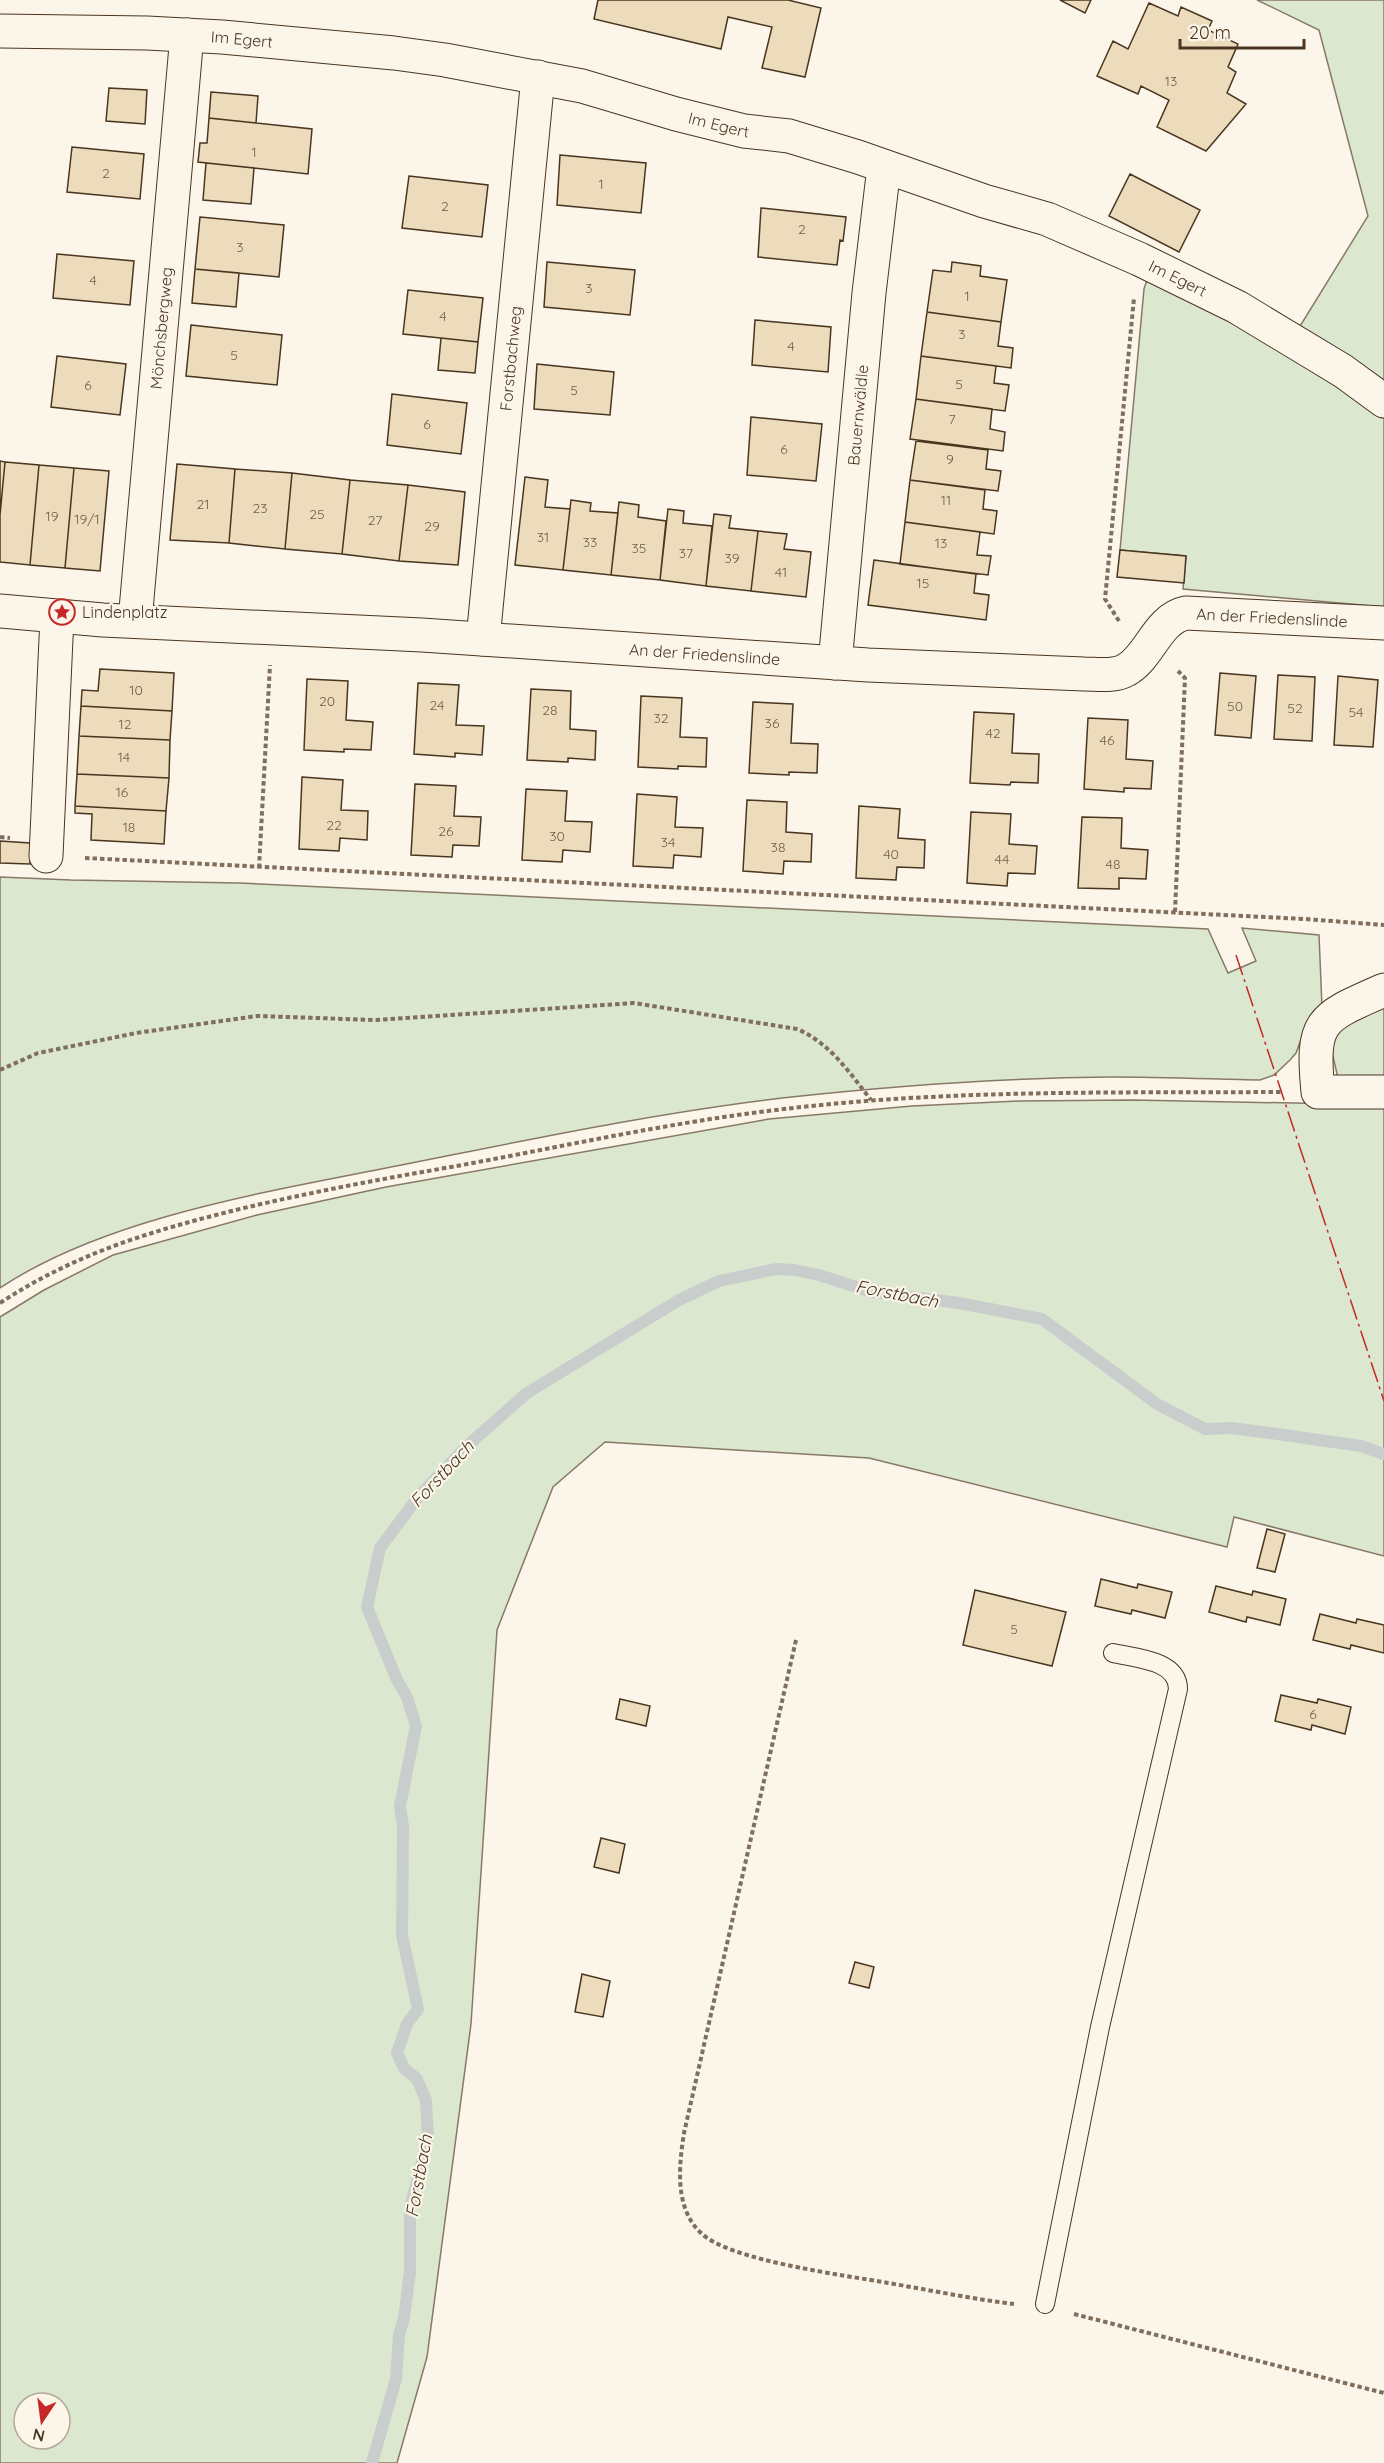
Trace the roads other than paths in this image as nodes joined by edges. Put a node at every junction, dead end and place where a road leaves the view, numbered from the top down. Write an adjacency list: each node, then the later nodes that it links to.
1 (0, 31): 2 (street, Im Egert)
2 (187, 35): 3 (street, Im Egert); 8 (street, Mönchsbergweg)
3 (538, 77): 4 (street, Im Egert); 10 (street, Forstbachweg)
4 (884, 167): 5 (street, Im Egert); 11 (street, Bauernwäldle)
5 (1384, 401)
6 (0, 611): 7 (street, An der Friedenslinde)
7 (57, 617): 8 (street, An der Friedenslinde); 12 (street)
8 (135, 621): 10 (street, An der Friedenslinde)
9 (1384, 623): 11 (street, An der Friedenslinde)
10 (483, 639): 11 (street, An der Friedenslinde)
11 (835, 663)
12 (46, 856)
13 (1384, 990): 14 (street)
14 (1384, 1092)
15 (1113, 1653): 16 (lane)
16 (1045, 2304)

